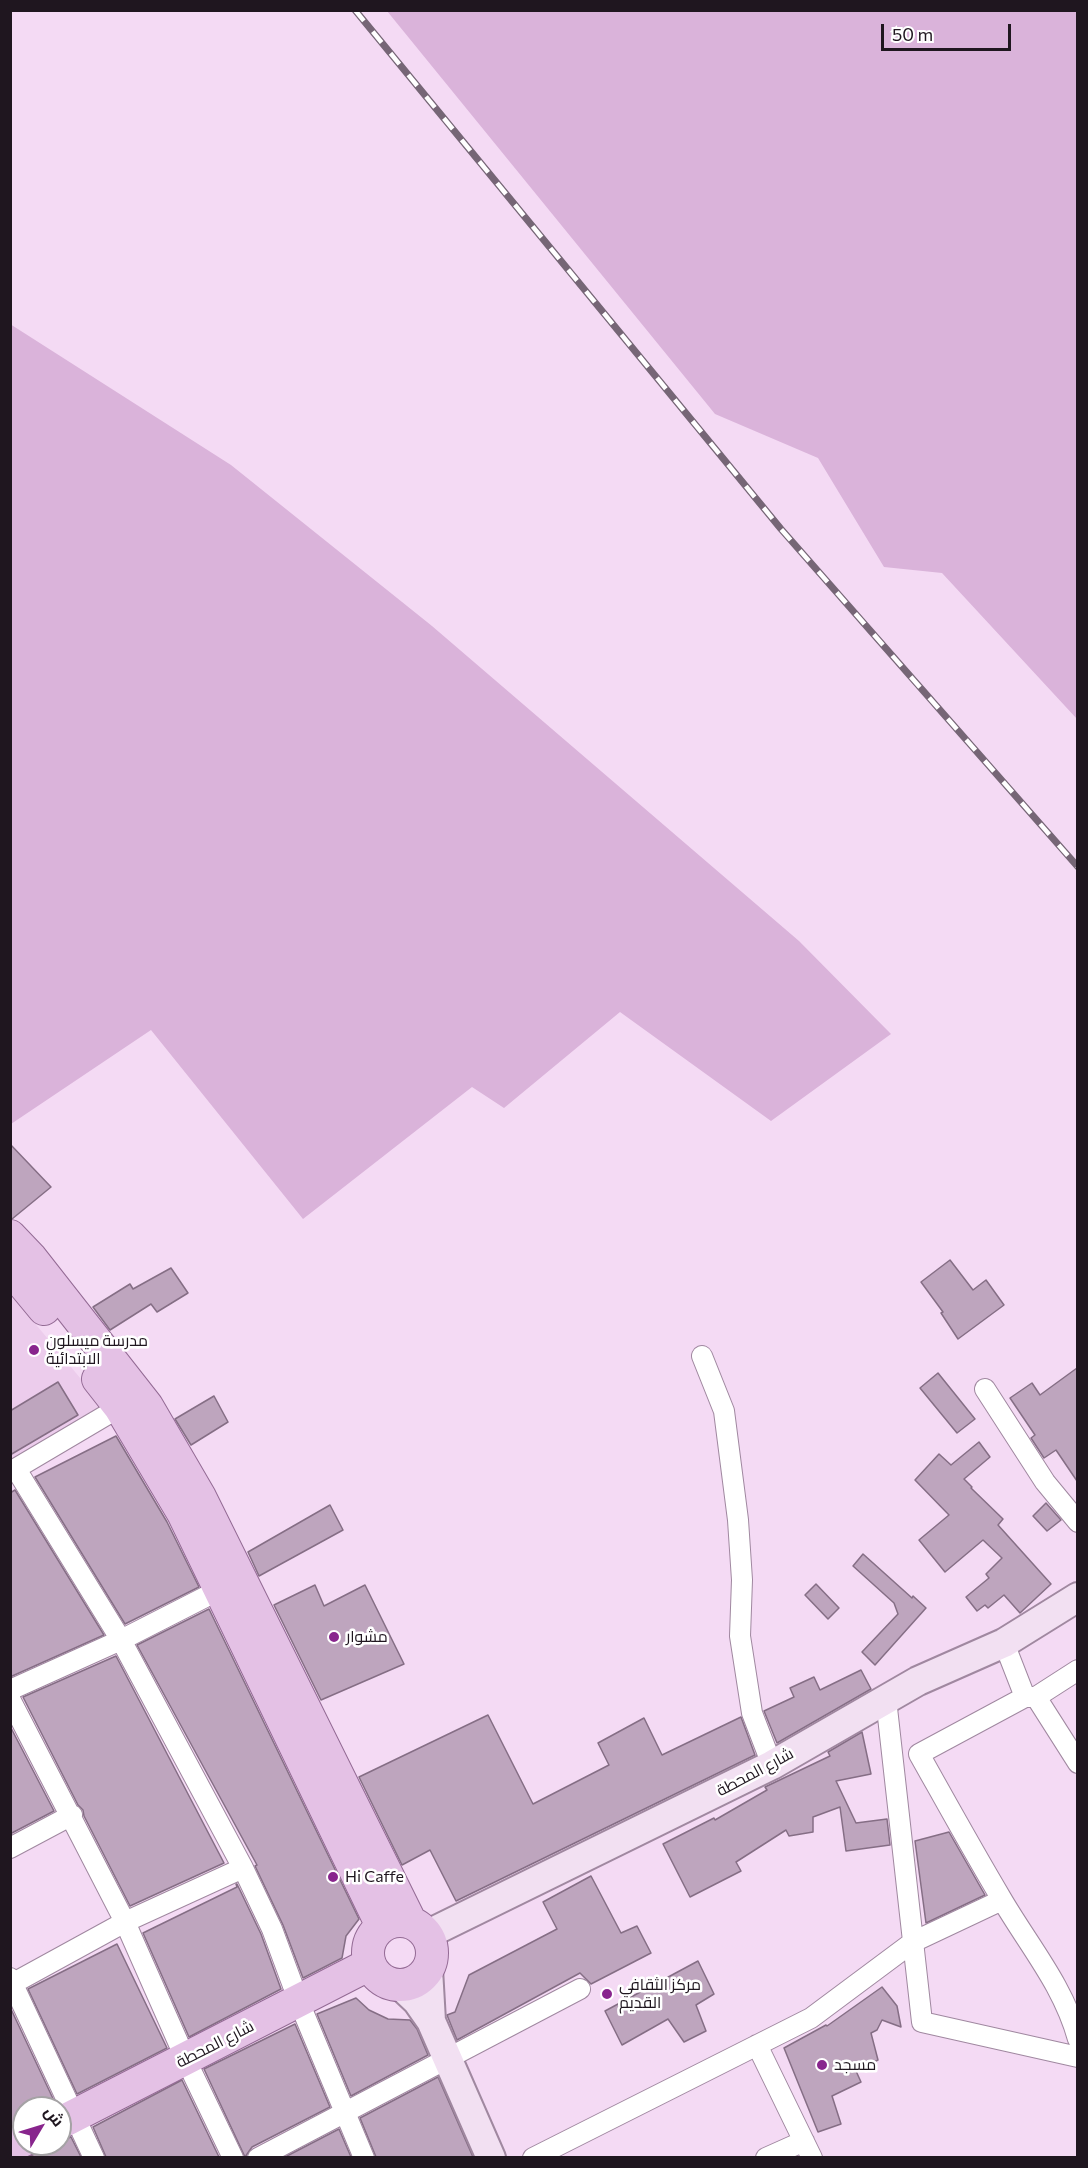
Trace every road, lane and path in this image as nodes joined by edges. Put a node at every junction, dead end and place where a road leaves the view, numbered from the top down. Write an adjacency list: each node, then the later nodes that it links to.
1 (10, 1236): 24 (main road)
2 (13, 1276): 5 (main road)
3 (702, 1356): 18 (street)
4 (985, 1389): 7 (street)
5 (120, 1407): 6 (street); 8 (main road)
6 (13, 1471): 10 (street)
7 (1077, 1522)
8 (221, 1589): 10 (street); 24 (main road)
9 (1077, 1597): 11 (main road, شارع المحطة)
10 (121, 1640): 13 (street); 21 (street)
11 (1004, 1643): 14 (street); 16 (main road, شارع المحطة)
12 (1077, 1670): 14 (street)
13 (10, 1690)
14 (1030, 1697): 17 (street); 22 (street)
15 (10, 1699): 19 (street)
16 (886, 1699): 18 (main road, شارع المحطة); 25 (street)
17 (1077, 1763)
18 (772, 1765): 24 (main road, شارع المحطة)
19 (72, 1815): 20 (street); 23 (street)
20 (10, 1848)
21 (243, 1868): 23 (street); 31 (street)
22 (1002, 1900): 25 (street); 33 (street)
23 (125, 1922): 28 (street); 37 (street)
24 (406, 1928): 26 (main road); 27 (main road)
25 (913, 1942): 34 (street); 35 (street)
26 (370, 1964): 29 (main road); 31 (main road, شارع المحطة)
27 (428, 1969): 29 (main road); 32 (main road)
28 (11, 1982): 38 (street)
29 (400, 1985): 32 (main road)
30 (580, 1989): 36 (street)
31 (299, 2002): 37 (main road, شارع المحطة); 39 (street)
32 (431, 2021): 36 (main road)
33 (1077, 2039)
34 (757, 2045): 42 (street); 48 (street)
35 (1077, 2057)
36 (447, 2059): 39 (street); 47 (main road)
37 (186, 2060): 40 (main road, شارع المحطة); 44 (street)
38 (58, 2096)
39 (345, 2113): 45 (street); 46 (street)
40 (72, 2117)
41 (72, 2126): 43 (street)
42 (808, 2149): 49 (street)
43 (94, 2157)
44 (233, 2157)
45 (258, 2157)
46 (364, 2157)
47 (491, 2157)
48 (533, 2157)
49 (766, 2157)

